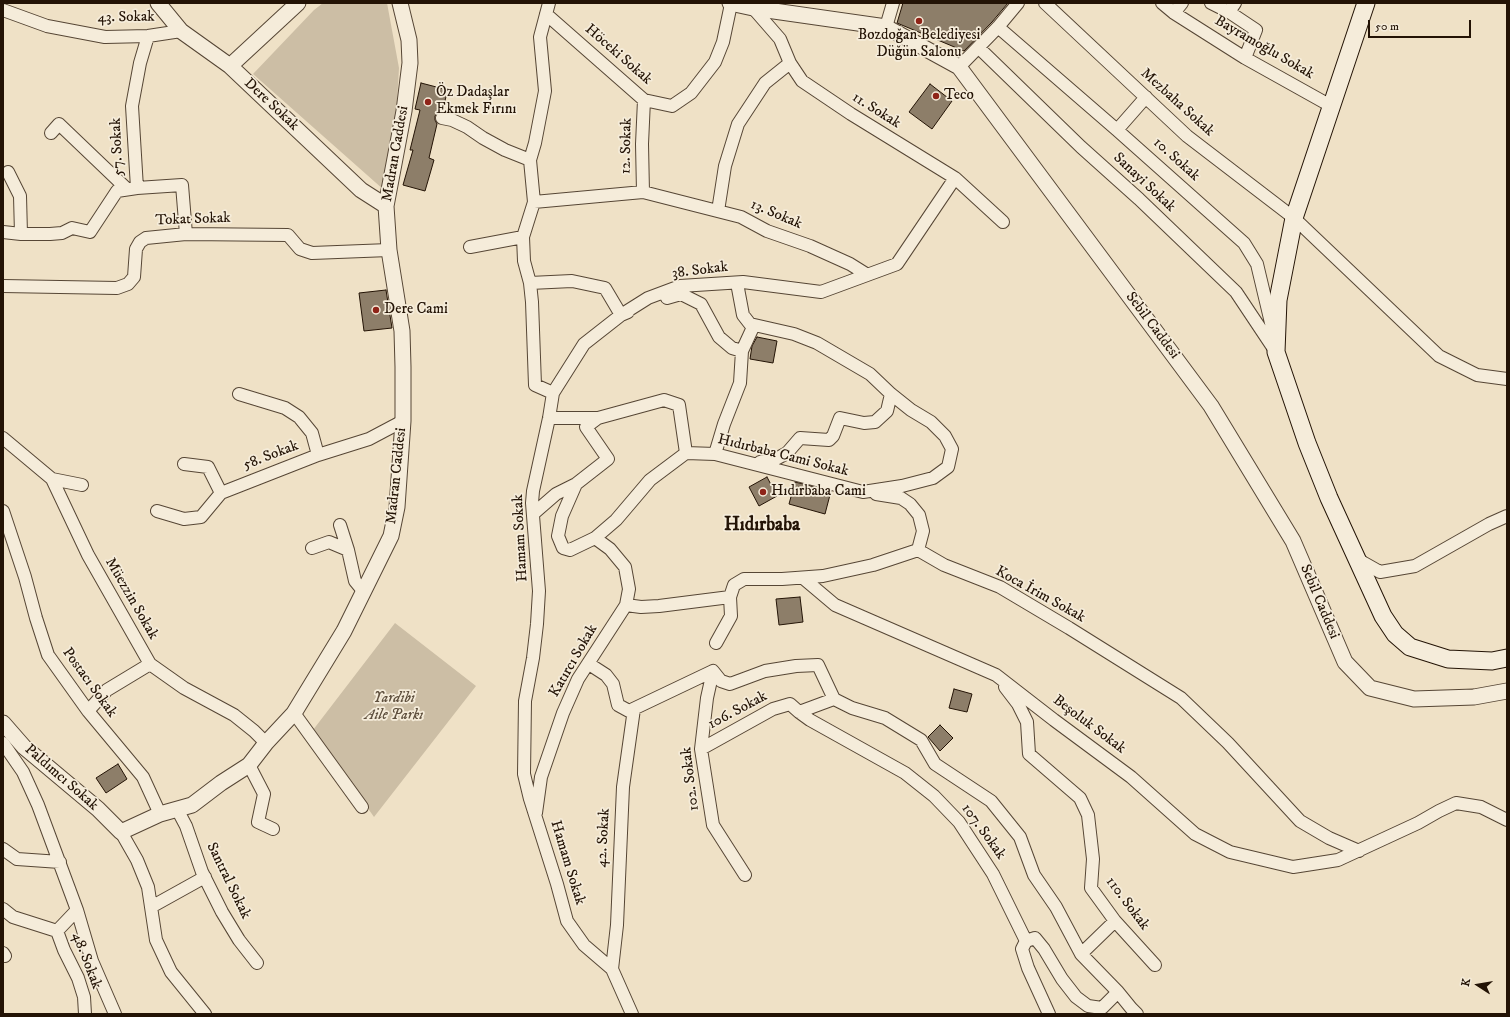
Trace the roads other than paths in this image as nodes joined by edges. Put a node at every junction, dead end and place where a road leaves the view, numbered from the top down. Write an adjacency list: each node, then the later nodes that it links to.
1 (158, 3): 19 (street, Dere Sokak)
2 (298, 3): 24 (street)
3 (400, 3): 38 (street, Madran Caddesi)
4 (731, 3): 14 (street, Sebil Caddesi); 27 (street, Höceki Sokak)
5 (893, 3): 17 (street)
6 (1018, 3): 18 (street)
7 (1045, 3): 26 (street, Mezbaha Sokak)
8 (1162, 3): 16 (street, Bayramoğlu Sokak)
9 (1182, 3): 16 (street)
10 (1211, 3): 15 (street)
11 (1366, 3): 28 (main road)
12 (4, 8): 20 (street, 43. Sokak)
13 (548, 8): 27 (street, Höceki Sokak); 32 (street)
14 (753, 8): 17 (street, Sebil Caddesi); 23 (street, 11. Sokak)
15 (1232, 8): 22 (street)
16 (1174, 13): 22 (street, Bayramoğlu Sokak)
17 (886, 27): 25 (street, Sebil Caddesi)
18 (998, 27): 21 (street); 30 (street, 10. Sokak)
19 (181, 31): 20 (street, 43. Sokak); 24 (street, Dere Sokak)
20 (148, 36): 35 (street, 57. Sokak)
21 (979, 48): 25 (street); 55 (street, Sanayi Sokak)
22 (1245, 58): 28 (street, Bayramoğlu Sokak)
23 (790, 63): 34 (street, 11. Sokak); 39 (street)
24 (230, 66): 38 (street, Dere Sokak)
25 (959, 67): 94 (street, Sebil Caddesi)
26 (1146, 97): 30 (street); 40 (street, Mezbaha Sokak)
27 (644, 100): 36 (street, 12. Sokak)
28 (1331, 106): 40 (main road)
29 (442, 118): 32 (street)
30 (1118, 130): 55 (street, 10. Sokak)
31 (51, 133): 35 (street)
32 (530, 160): 37 (street)
33 (8, 172): 43 (street)
34 (955, 178): 41 (street, 11. Sokak); 48 (street)
35 (132, 188): 43 (street); 44 (street, 57. Sokak)
36 (643, 192): 37 (street, 13. Sokak); 39 (street, 13. Sokak)
37 (534, 202): 45 (street)
38 (386, 206): 47 (street, Madran Caddesi)
39 (718, 211): 48 (street, 13. Sokak)
40 (1294, 218): 55 (main road); 56 (street, Mezbaha Sokak)
41 (1002, 222)
42 (3, 232): 43 (street)
43 (21, 234)
44 (186, 234): 47 (street, Tokat Sokak); 51 (street, Tokat Sokak)
45 (523, 237): 46 (street); 49 (street)
46 (470, 247)
47 (389, 250): 62 (street, Madran Caddesi)
48 (866, 274): 50 (street, 38. Sokak)
49 (530, 282): 52 (street); 57 (street)
50 (737, 283): 52 (street, 38. Sokak); 53 (street)
51 (3, 286)
52 (620, 315): 54 (street); 57 (street, 38. Sokak)
53 (754, 325): 54 (street); 59 (street, Hıdırbaba Cami Sokak)
54 (742, 351): 65 (street)
55 (1276, 352): 83 (main road)
56 (1507, 379)
57 (553, 393): 60 (street, Hamam Sokak)
58 (239, 394): 66 (street)
59 (891, 394): 67 (street); 72 (street, Hıdırbaba Cami Sokak)
60 (549, 418): 61 (street); 76 (street, Hamam Sokak)
61 (598, 418): 64 (street); 70 (street)
62 (403, 421): 66 (street, 58. Sokak); 85 (street, Madran Caddesi)
63 (3, 438): 69 (street, Müezzin Sokak)
64 (686, 453): 65 (street, Hıdırbaba Cami Sokak); 79 (street)
65 (715, 454): 67 (street, Hıdırbaba Cami Sokak)
66 (318, 455): 73 (street, 58. Sokak)
67 (755, 463): 72 (street, Hıdırbaba Cami Sokak)
68 (184, 464): 73 (street)
69 (52, 479): 71 (street); 90 (street, Müezzin Sokak)
70 (576, 484): 76 (street); 79 (street)
71 (82, 485)
72 (863, 492): 82 (street)
73 (221, 493): 75 (street, 58. Sokak)
74 (3, 511): 97 (street, Postacı Sokak)
75 (157, 511)
76 (533, 514): 108 (street, Hamam Sokak)
77 (1507, 516): 83 (street)
78 (340, 526): 81 (street)
79 (595, 538): 87 (street, Katırcı Sokak)
80 (312, 548): 81 (street)
81 (348, 550): 85 (street)
82 (918, 550): 84 (street); 113 (street, Koca İrim Sokak)
83 (1357, 559): 89 (main road)
84 (803, 578): 86 (street); 93 (street, Beşoluk Sokak)
85 (364, 592): 99 (street, Madran Caddesi)
86 (730, 597): 87 (street); 88 (street)
87 (626, 605): 91 (street, Katırcı Sokak)
88 (716, 643)
89 (1507, 658)
90 (150, 664): 97 (street); 102 (street, Müezzin Sokak)
91 (589, 664): 96 (street); 108 (street, Katırcı Sokak)
92 (713, 671): 95 (street); 96 (street); 103 (street, 102. Sokak)
93 (996, 675): 113 (street, Beşoluk Sokak); 120 (street, 110. Sokak)
94 (1507, 691)
95 (834, 699): 98 (street); 123 (street)
96 (634, 709): 126 (street, 42. Sokak)
97 (88, 711): 107 (street, Postacı Sokak)
98 (799, 712): 103 (street, 106. Sokak); 122 (street, 107. Sokak)
99 (294, 713): 102 (street, Madran Caddesi); 105 (street)
100 (3, 723): 111 (street, Paldımcı Sokak)
101 (3, 743): 114 (street)
102 (266, 743): 104 (street, Madran Caddesi)
103 (701, 749): 115 (street, 102. Sokak)
104 (248, 765): 106 (street, Madran Caddesi); 110 (street)
105 (362, 807)
106 (177, 809): 107 (street, Madran Caddesi); 116 (street, Santral Sokak)
107 (160, 814): 111 (street, Madran Caddesi)
108 (536, 815): 126 (street, Hamam Sokak)
109 (1507, 820): 113 (street, Beşoluk Sokak)
110 (273, 829)
111 (121, 832): 117 (street)
112 (3, 848): 114 (street)
113 (1359, 851)
114 (60, 862): 119 (street)
115 (745, 875)
116 (205, 877): 117 (street); 124 (street, Santral Sokak)
117 (151, 907): 130 (street)
118 (3, 909): 121 (street, 48. Sokak)
119 (77, 910): 121 (street); 129 (street)
120 (1115, 921): 123 (street); 125 (street, 110. Sokak)
121 (57, 931): 128 (street, 48. Sokak)
122 (1026, 941): 127 (street); 132 (street, 107. Sokak)
123 (1081, 954): 127 (street)
124 (257, 963)
125 (1155, 965)
126 (612, 969): 131 (street, Hamam Sokak)
127 (1118, 992): 133 (street)
128 (85, 1014)
129 (115, 1014)
130 (205, 1014)
131 (632, 1014)
132 (1049, 1014)
133 (1137, 1014)

